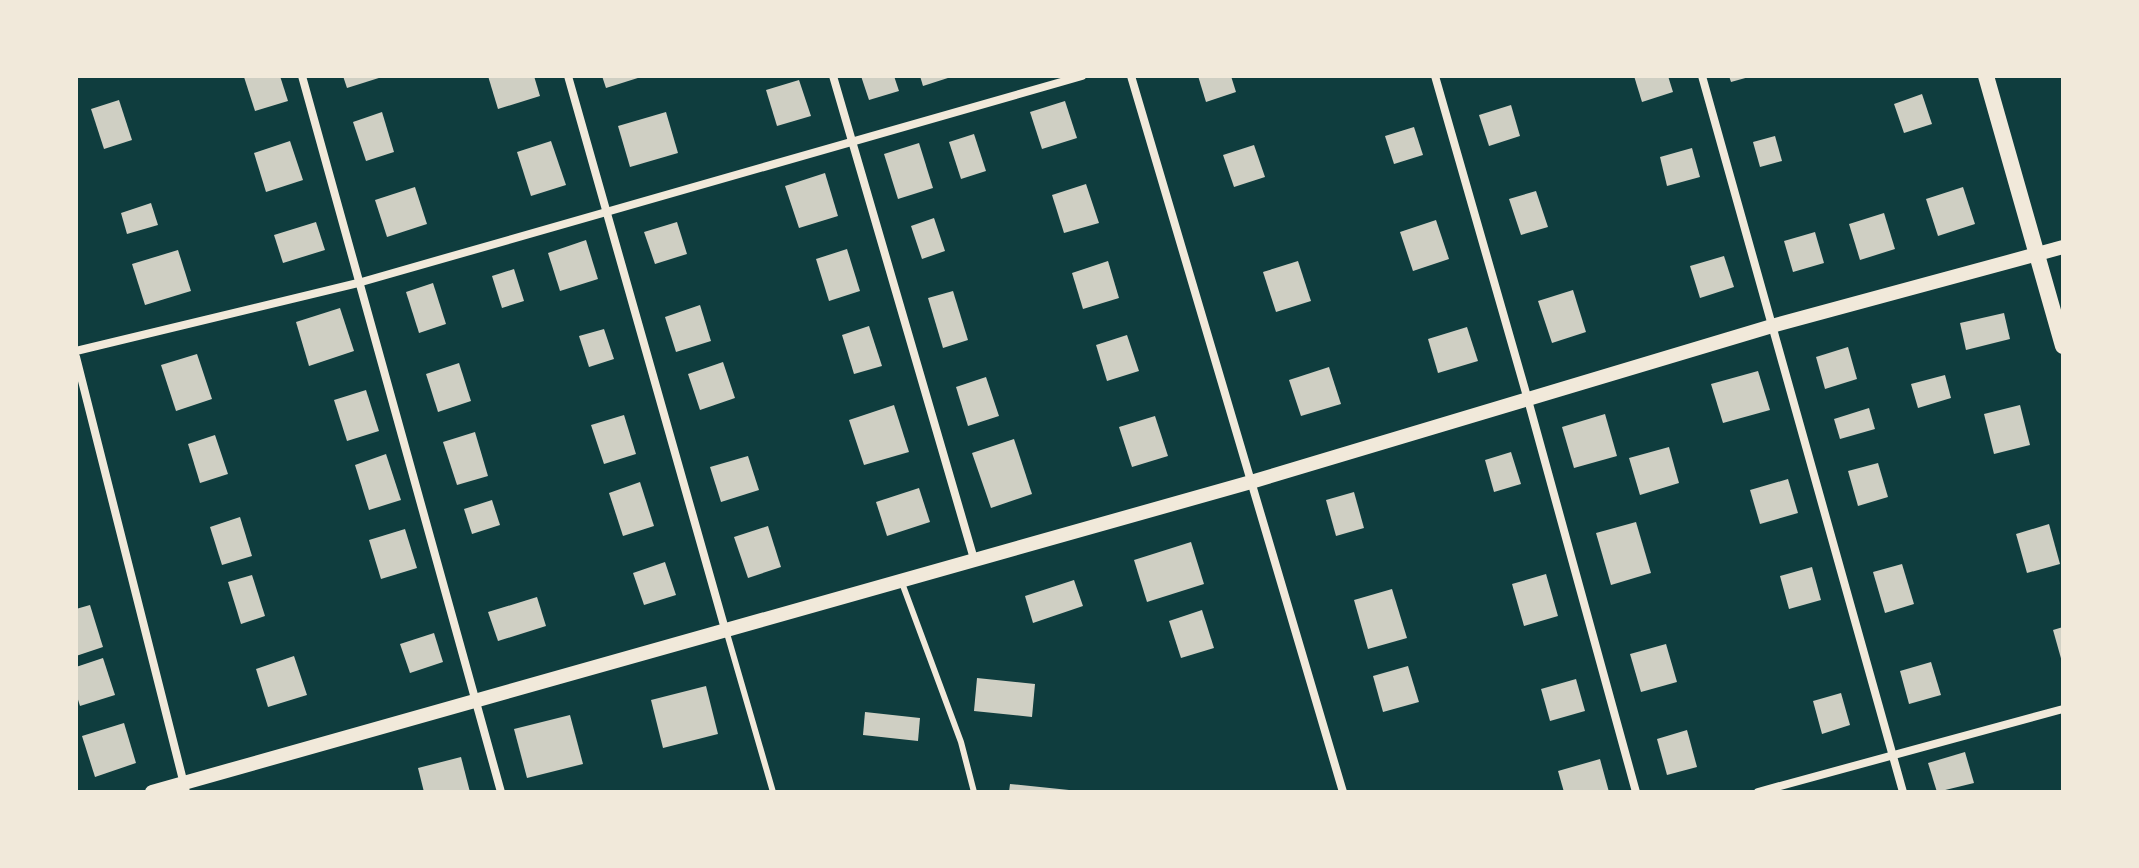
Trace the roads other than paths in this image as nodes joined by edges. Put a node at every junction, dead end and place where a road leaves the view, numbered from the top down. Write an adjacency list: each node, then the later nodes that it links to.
1 (302, 76): 13 (street)
2 (568, 76): 10 (street)
3 (833, 76): 9 (street)
4 (1082, 76): 9 (street)
5 (1131, 76): 18 (street)
6 (1435, 76): 17 (street)
7 (1702, 76): 14 (street)
8 (1986, 76): 12 (main road)
9 (851, 141): 10 (street); 19 (street)
10 (607, 211): 13 (street); 21 (street)
11 (2063, 247): 12 (street)
12 (2037, 254): 14 (street); 15 (main road)
13 (358, 283): 16 (street); 22 (street)
14 (1772, 326): 17 (street); 24 (street)
15 (2063, 346)
16 (76, 354): 25 (street)
17 (1528, 400): 18 (street); 31 (street)
18 (1251, 482): 19 (street); 30 (street)
19 (974, 559): 20 (street)
20 (901, 579): 21 (street); 29 (lane)
21 (725, 629): 22 (street); 28 (lane)
22 (476, 701): 25 (street); 27 (street)
23 (2063, 709): 24 (street)
24 (1892, 754): 32 (street); 33 (street)
25 (185, 787): 26 (street)
26 (152, 792)
27 (501, 792)
28 (773, 792)
29 (974, 792)
30 (1343, 792)
31 (1636, 792)
32 (1758, 792)
33 (1903, 792)

